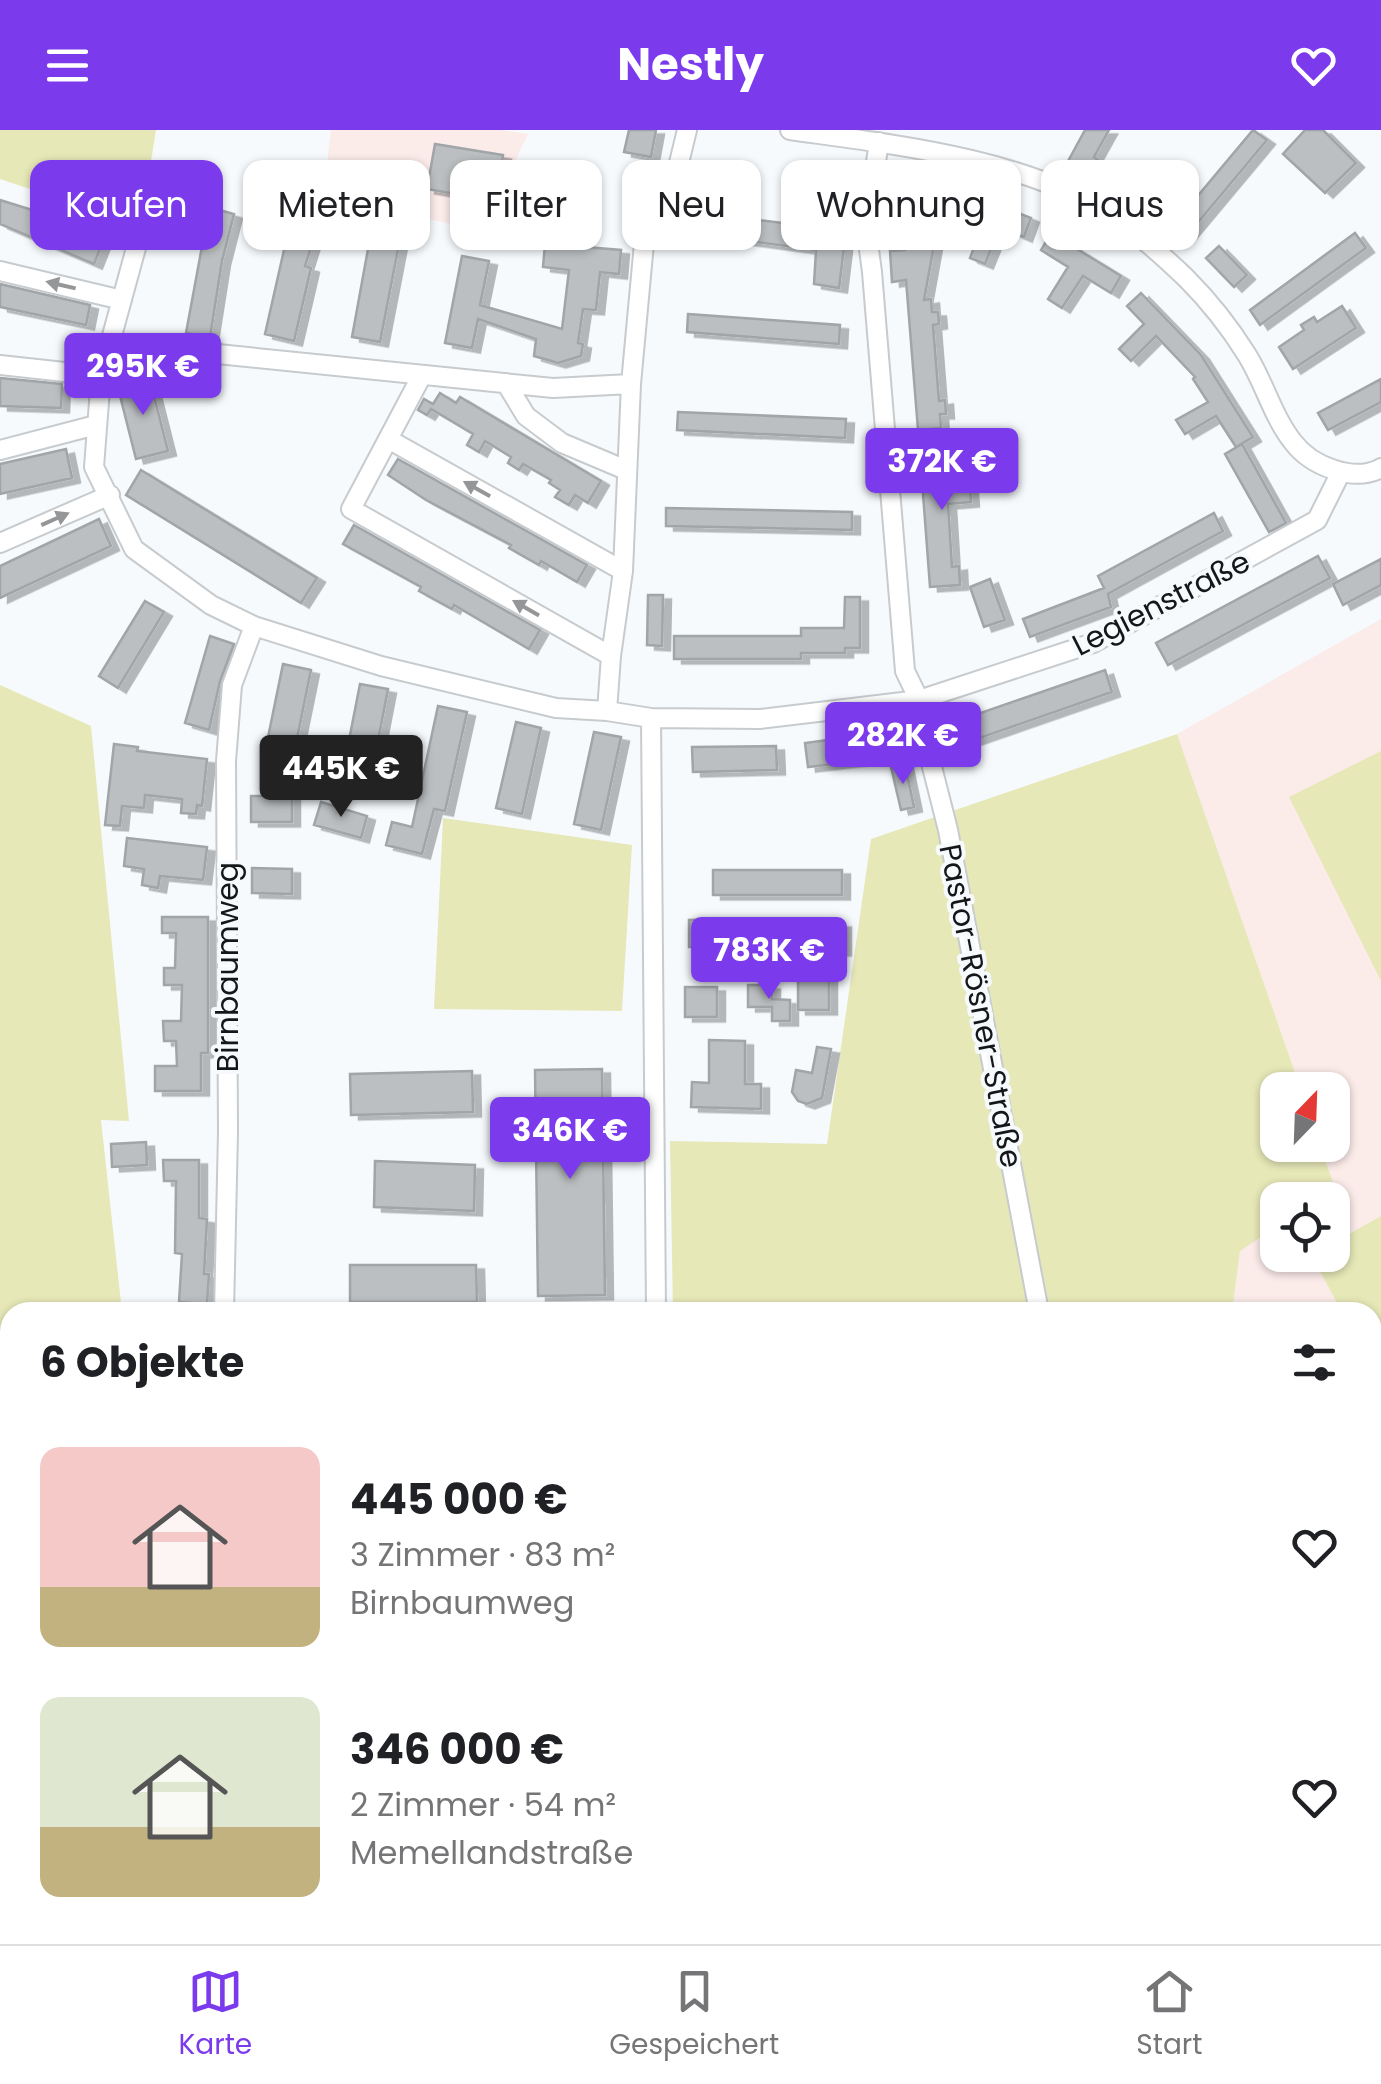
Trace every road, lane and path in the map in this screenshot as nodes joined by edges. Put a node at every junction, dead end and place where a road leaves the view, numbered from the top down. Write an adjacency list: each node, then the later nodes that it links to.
1 (687, 130): 12 (street)
2 (790, 130): 3 (street)
3 (880, 142): 18 (street); 24 (street, Pastor-Rösner-Straße)
4 (136, 250): 6 (street, Legienstraße)
5 (0, 271): 6 (street, one-way to 5)
6 (122, 300): 7 (street, Legienstraße)
7 (110, 343): 9 (street); 10 (street, Legienstraße)
8 (0, 365): 10 (street)
9 (422, 374): 11 (street); 14 (street)
10 (101, 376): 13 (street, Legienstraße)
11 (506, 383): 12 (street); 17 (street)
12 (632, 384): 17 (street)
13 (96, 425): 15 (street); 19 (street, Legienstraße)
14 (388, 439): 21 (street, one-way to 14); 23 (street, one-way to 14)
15 (0, 450)
16 (1381, 468): 18 (street)
17 (626, 470): 21 (street)
18 (1341, 472): 24 (street, Legienstraße)
19 (110, 495): 20 (street, one-way to 19); 22 (street, Legienstraße)
20 (0, 543)
21 (623, 571): 23 (street)
22 (254, 626): 25 (street, Legienstraße); 27 (street, Birnbaumweg)
23 (610, 656): 25 (street)
24 (919, 700): 26 (street, Legienstraße); 29 (street, Pastor-Rösner-Straße)
25 (607, 710): 26 (street, Legienstraße)
26 (651, 718): 28 (street)
27 (224, 1302)
28 (656, 1302)
29 (1037, 1302)

